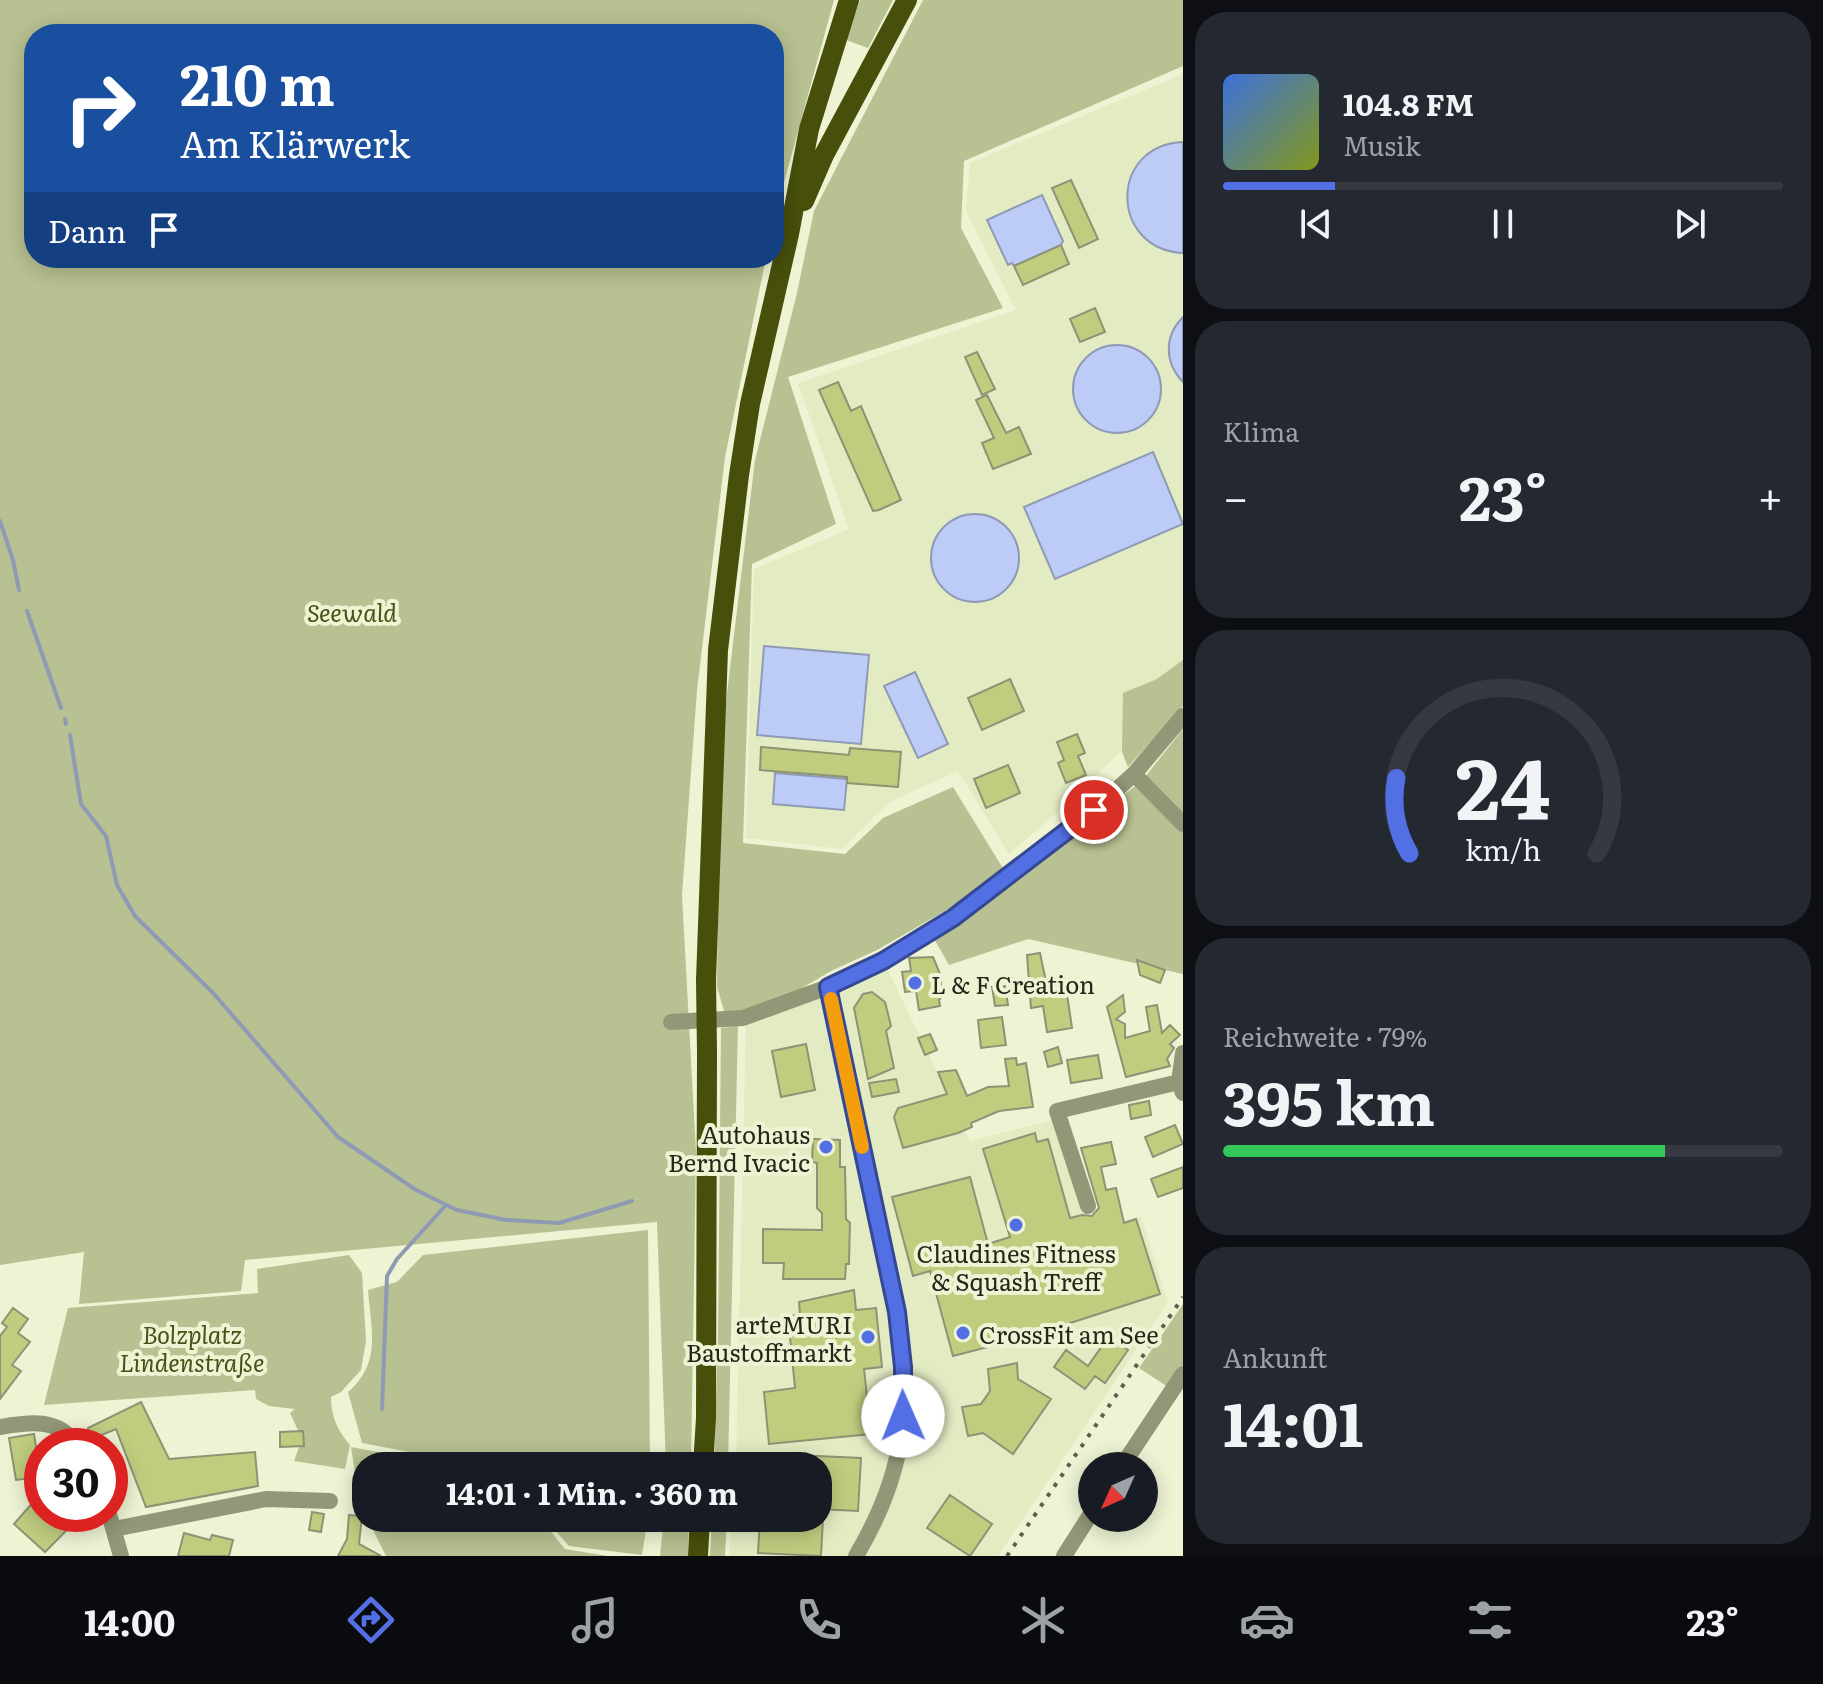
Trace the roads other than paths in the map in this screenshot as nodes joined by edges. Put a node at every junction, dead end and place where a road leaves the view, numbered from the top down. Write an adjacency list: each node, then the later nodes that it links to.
1 (849, 0): 3 (main road)
2 (907, 0): 3 (main road)
3 (789, 234): 4 (main road, bridge)
4 (784, 256)
5 (781, 268): 17 (main road, bridge)
6 (1183, 716): 7 (street)
7 (1134, 774): 8 (street); 9 (street)
8 (1183, 824)
9 (828, 987): 10 (street); 26 (street)
10 (671, 1022)
11 (1183, 1053): 12 (street)
12 (1181, 1088): 13 (street)
13 (1088, 1206)
14 (1183, 1374): 18 (street)
15 (0, 1427): 16 (street)
16 (57, 1428)
17 (704, 1452)
18 (1131, 1452)
19 (330, 1501): 20 (street)
20 (128, 1519)
21 (114, 1532): 24 (street)
22 (699, 1532): 25 (main road)
23 (1079, 1532): 27 (street)
24 (121, 1556)
25 (698, 1556)
26 (856, 1556)
27 (1064, 1556)

